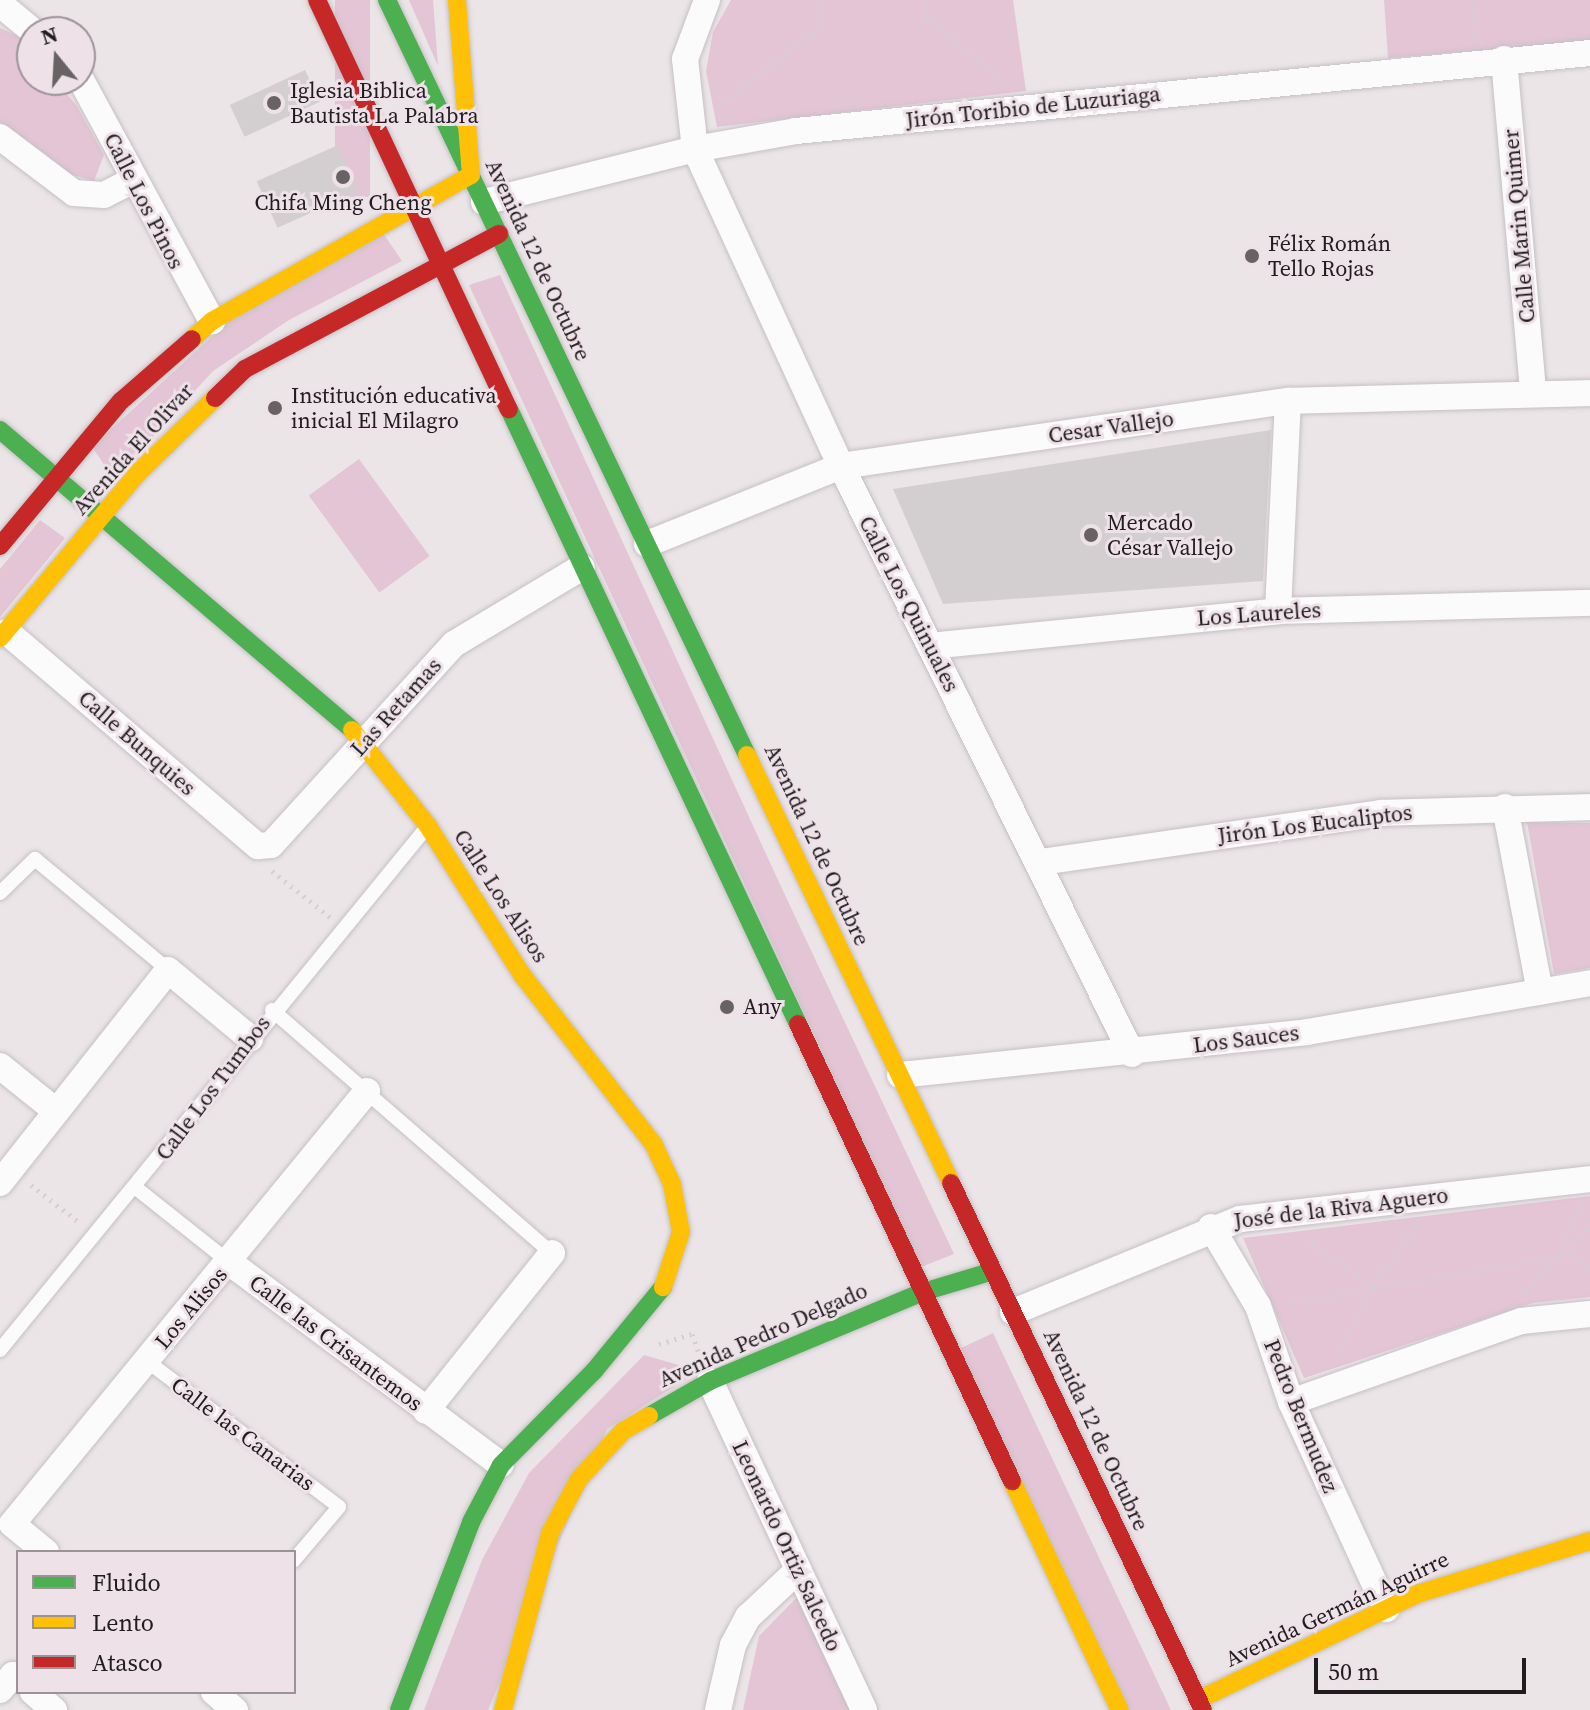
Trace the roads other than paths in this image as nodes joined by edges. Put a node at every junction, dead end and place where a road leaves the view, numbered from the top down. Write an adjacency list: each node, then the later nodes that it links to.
1 (317, 0): 15 (main road)
2 (387, 0): 12 (main road, Avenida 12 de Octubre)
3 (457, 0): 12 (main road)
4 (707, 0): 11 (street, Calle Los Quinuales)
5 (0, 4): 6 (street)
6 (16, 17)
7 (1590, 53): 8 (street, Jirón Toribio de Luzuriaga)
8 (1491, 60): 11 (street, Jirón Toribio de Luzuriaga); 19 (street, Calle Marin Quimer)
9 (89, 96): 13 (street, Calle Los Pinos)
10 (0, 137): 13 (street)
11 (693, 139): 14 (street, Jirón Toribio de Luzuriaga); 23 (street, Calle Los Quinuales)
12 (471, 175): 14 (main road, Avenida 12 de Octubre); 15 (main road, Avenida El Olivar)
13 (131, 181): 18 (street, Calle Los Pinos)
14 (484, 202): 16 (main road, Avenida 12 de Octubre)
15 (412, 206): 17 (main road); 18 (main road, Avenida El Olivar)
16 (499, 234): 17 (main road, Avenida El Olivar); 26 (main road, Avenida 12 de Octubre)
17 (441, 263): 25 (main road, Avenida El Olivar); 28 (main road)
18 (212, 321): 24 (main road, Avenida El Olivar)
19 (1533, 393): 20 (street, Cesar Vallejo); 21 (street, Cesar Vallejo)
20 (1590, 393)
21 (1288, 401): 23 (street, Cesar Vallejo); 30 (street)
22 (0, 430): 24 (main road, Calle Los Alisos)
23 (841, 466): 26 (street, Cesar Vallejo); 32 (street, Calle Los Quinuales)
24 (58, 477): 25 (main road, Calle Los Alisos); 27 (main road, Avenida El Olivar)
25 (105, 515): 31 (main road, Avenida El Olivar); 33 (main road, Calle Los Alisos)
26 (647, 544): 47 (main road, Avenida 12 de Octubre)
27 (0, 546)
28 (582, 567): 33 (street, Las Retamas); 57 (main road)
29 (1590, 603): 30 (street, Los Laureles)
30 (1278, 611): 32 (street, Los Laureles)
31 (3, 635): 37 (street, Calle Bunquies)
32 (930, 646): 38 (street, Calle Los Quinuales)
33 (363, 741): 36 (main road, Calle Los Alisos); 37 (street, Las Retamas)
34 (1505, 807): 35 (street, Jirón Los Eucaliptos); 38 (street, Jirón Los Eucaliptos); 42 (street)
35 (1590, 807)
36 (428, 826): 43 (lane, Calle Los Tumbos); 65 (main road, Calle Los Alisos)
37 (264, 846)
38 (1041, 862): 45 (street, Calle Los Quinuales)
39 (0, 893): 40 (lane)
40 (168, 970): 44 (street); 49 (street)
41 (1590, 983): 42 (street, Los Sauces)
42 (1540, 992): 45 (street, Los Sauces)
43 (272, 1010): 44 (lane, Calle Los Tumbos); 48 (lane)
44 (250, 1038): 52 (lane, Calle Los Tumbos)
45 (1132, 1054): 47 (street, Los Sauces)
46 (0, 1066): 49 (street)
47 (900, 1075): 56 (main road, Avenida 12 de Octubre)
48 (367, 1091): 54 (lane); 55 (street, Los Alisos)
49 (56, 1111): 50 (street)
50 (6, 1177)
51 (1590, 1179): 53 (street, José de la Riva Aguero)
52 (136, 1188): 55 (lane, Calle las Crisantemos); 60 (lane, Calle Los Tumbos)
53 (1211, 1227): 58 (street, José de la Riva Aguero); 63 (street, Pedro Bermudez)
54 (552, 1253): 64 (street)
55 (229, 1262): 61 (street, Los Alisos); 64 (street, Calle las Crisantemos)
56 (993, 1271): 57 (main road, Avenida Pedro Delgado); 58 (main road, Avenida 12 de Octubre)
57 (923, 1292): 62 (main road, Avenida Pedro Delgado); 80 (main road)
58 (1013, 1312): 73 (main road, Avenida 12 de Octubre)
59 (1590, 1314): 63 (street)
60 (0, 1350)
61 (147, 1361): 67 (street, Los Alisos); 68 (lane, Calle las Canarias)
62 (710, 1381): 69 (street, Leonardo Ortiz Salcedo); 77 (main road, Avenida Pedro Delgado)
63 (1291, 1402): 70 (street, Pedro Bermudez)
64 (426, 1411): 65 (street, Calle las Crisantemos)
65 (501, 1465): 76 (main road)
66 (1590, 1541): 70 (main road, Avenida Germán Aguirre)
67 (44, 1550)
68 (296, 1558)
69 (798, 1570): 78 (street); 79 (street, Leonardo Ortiz Salcedo)
70 (1386, 1609): 73 (main road, Avenida Germán Aguirre)
71 (35, 1694): 74 (street)
72 (216, 1694): 75 (street)
73 (1200, 1705)
74 (54, 1710)
75 (235, 1710)
76 (399, 1710)
77 (503, 1710)
78 (718, 1710)
79 (864, 1710)
80 (1120, 1710)

